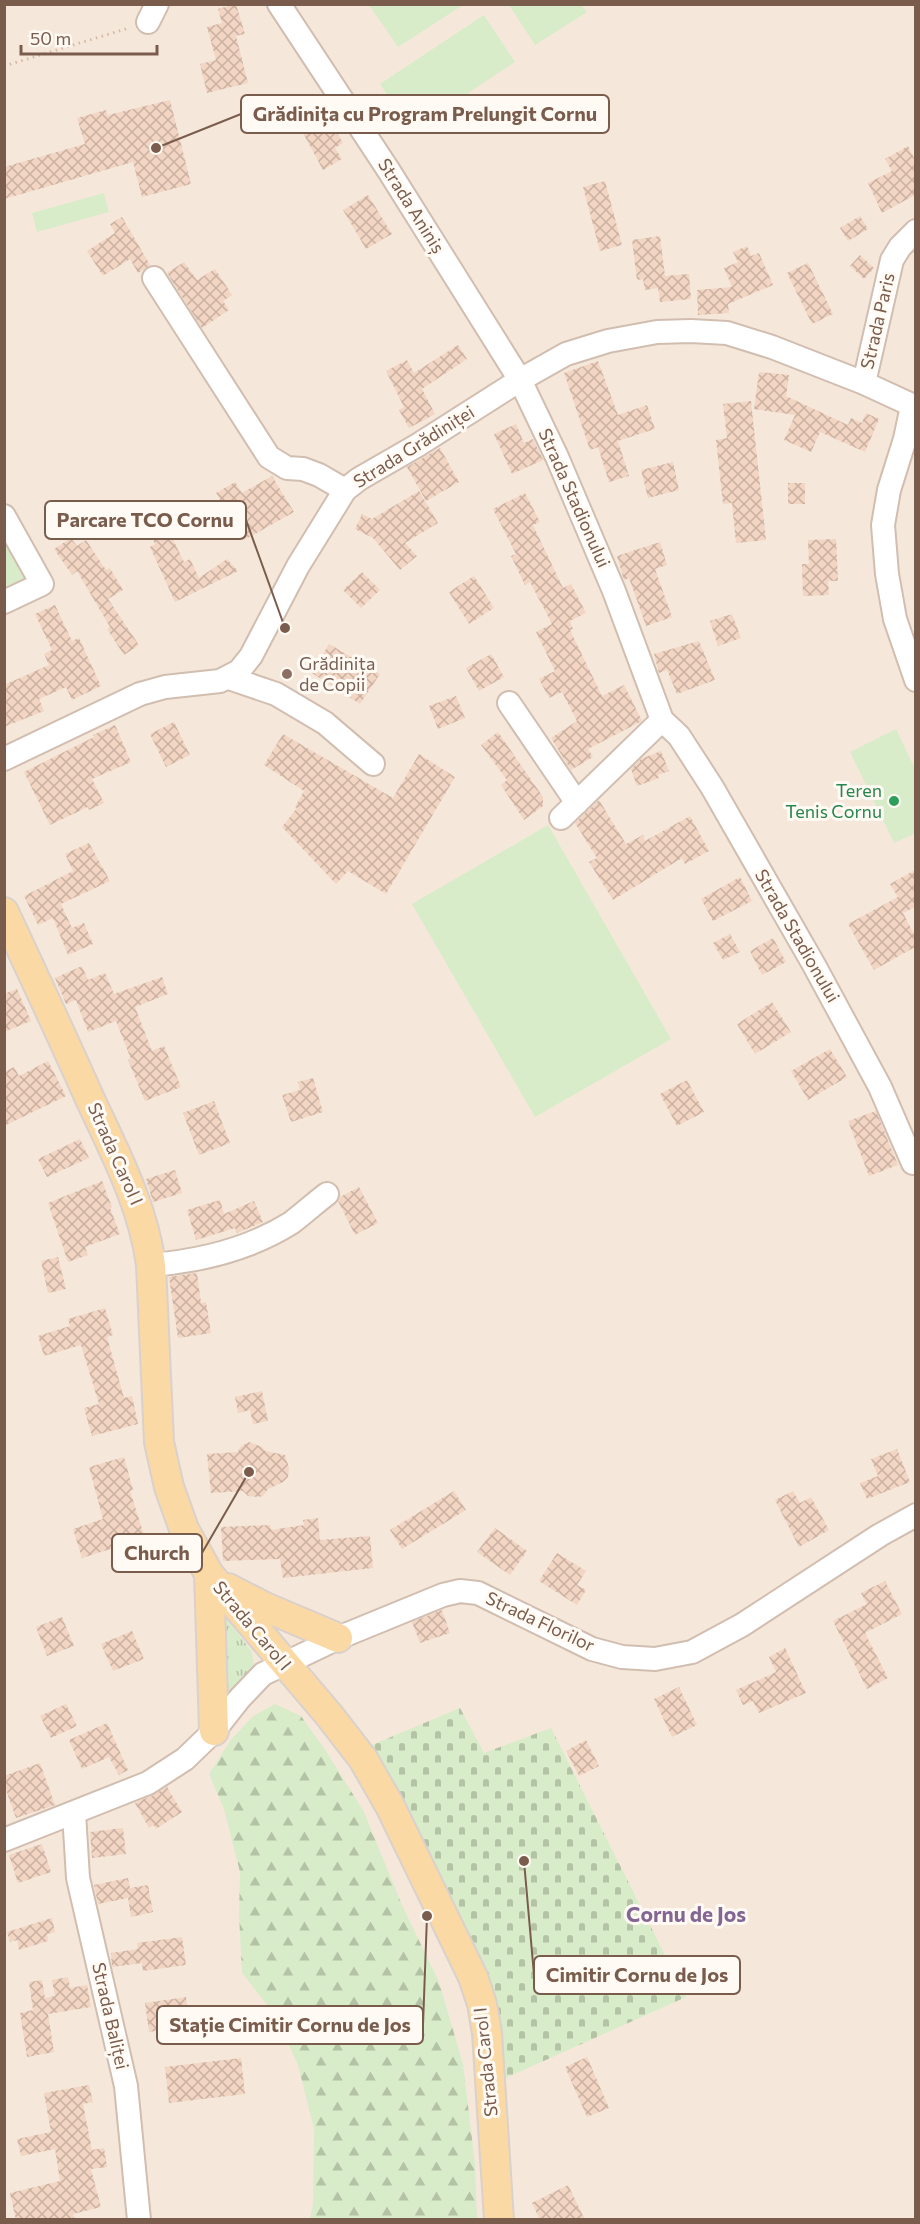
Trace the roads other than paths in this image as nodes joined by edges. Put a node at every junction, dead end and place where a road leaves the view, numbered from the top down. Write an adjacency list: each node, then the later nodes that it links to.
1 (279, 4): 4 (street, Strada Aniniș)
2 (915, 231): 5 (street, Strada Paris)
3 (154, 278): 7 (street)
4 (520, 380): 5 (street, Strada Grădiniței); 7 (street, Strada Grădiniței); 13 (street, Strada Stadionului)
5 (864, 383): 6 (street, Strada Grădiniței)
6 (914, 407): 11 (street)
7 (345, 490): 10 (street, Strada Grădiniței)
8 (4, 516): 9 (street)
9 (4, 602)
10 (229, 678): 14 (street); 15 (street)
11 (915, 680)
12 (509, 704): 16 (street)
13 (662, 720): 16 (street); 19 (street, Strada Stadionului)
14 (4, 759)
15 (373, 765)
16 (577, 802): 17 (street)
17 (561, 818)
18 (4, 912): 21 (main road, Strada Carol I)
19 (913, 1163)
20 (327, 1194): 21 (street)
21 (151, 1265): 23 (main road, Strada Carol I)
22 (915, 1515): 24 (street, Strada Florilor)
23 (209, 1575): 24 (main road); 25 (main road, Strada Carol I); 26 (main road)
24 (338, 1638): 25 (street, Strada Florilor)
25 (283, 1663): 26 (street, Strada Florilor); 30 (main road, Strada Carol I)
26 (214, 1731): 27 (street, Strada Florilor)
27 (74, 1813): 28 (street, Strada Florilor); 29 (street, Strada Baliței)
28 (4, 1840)
29 (140, 2220)
30 (499, 2220)

